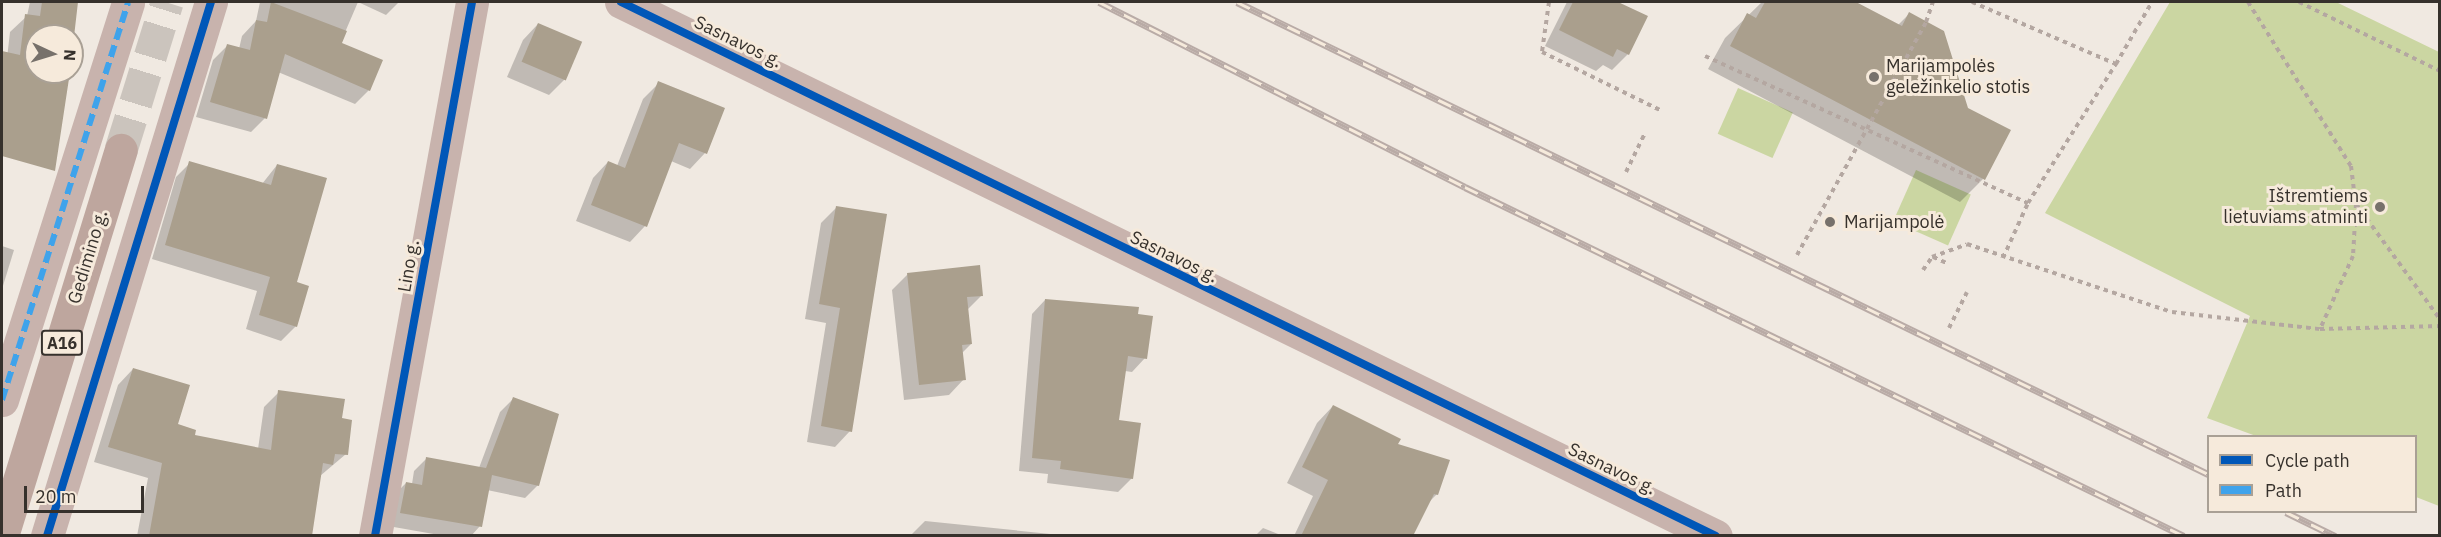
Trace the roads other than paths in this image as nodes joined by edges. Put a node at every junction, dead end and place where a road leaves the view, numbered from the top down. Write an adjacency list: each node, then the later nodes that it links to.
1 (128, 2): 6 (street)
2 (211, 2): 8 (street)
3 (472, 2): 9 (street, Lino g.)
4 (621, 2): 10 (street, Sasnavos g.)
5 (121, 150): 7 (highway, Gedimino g. / A16)
6 (2, 400)
7 (2, 536)
8 (47, 536)
9 (375, 536)
10 (1716, 536)

